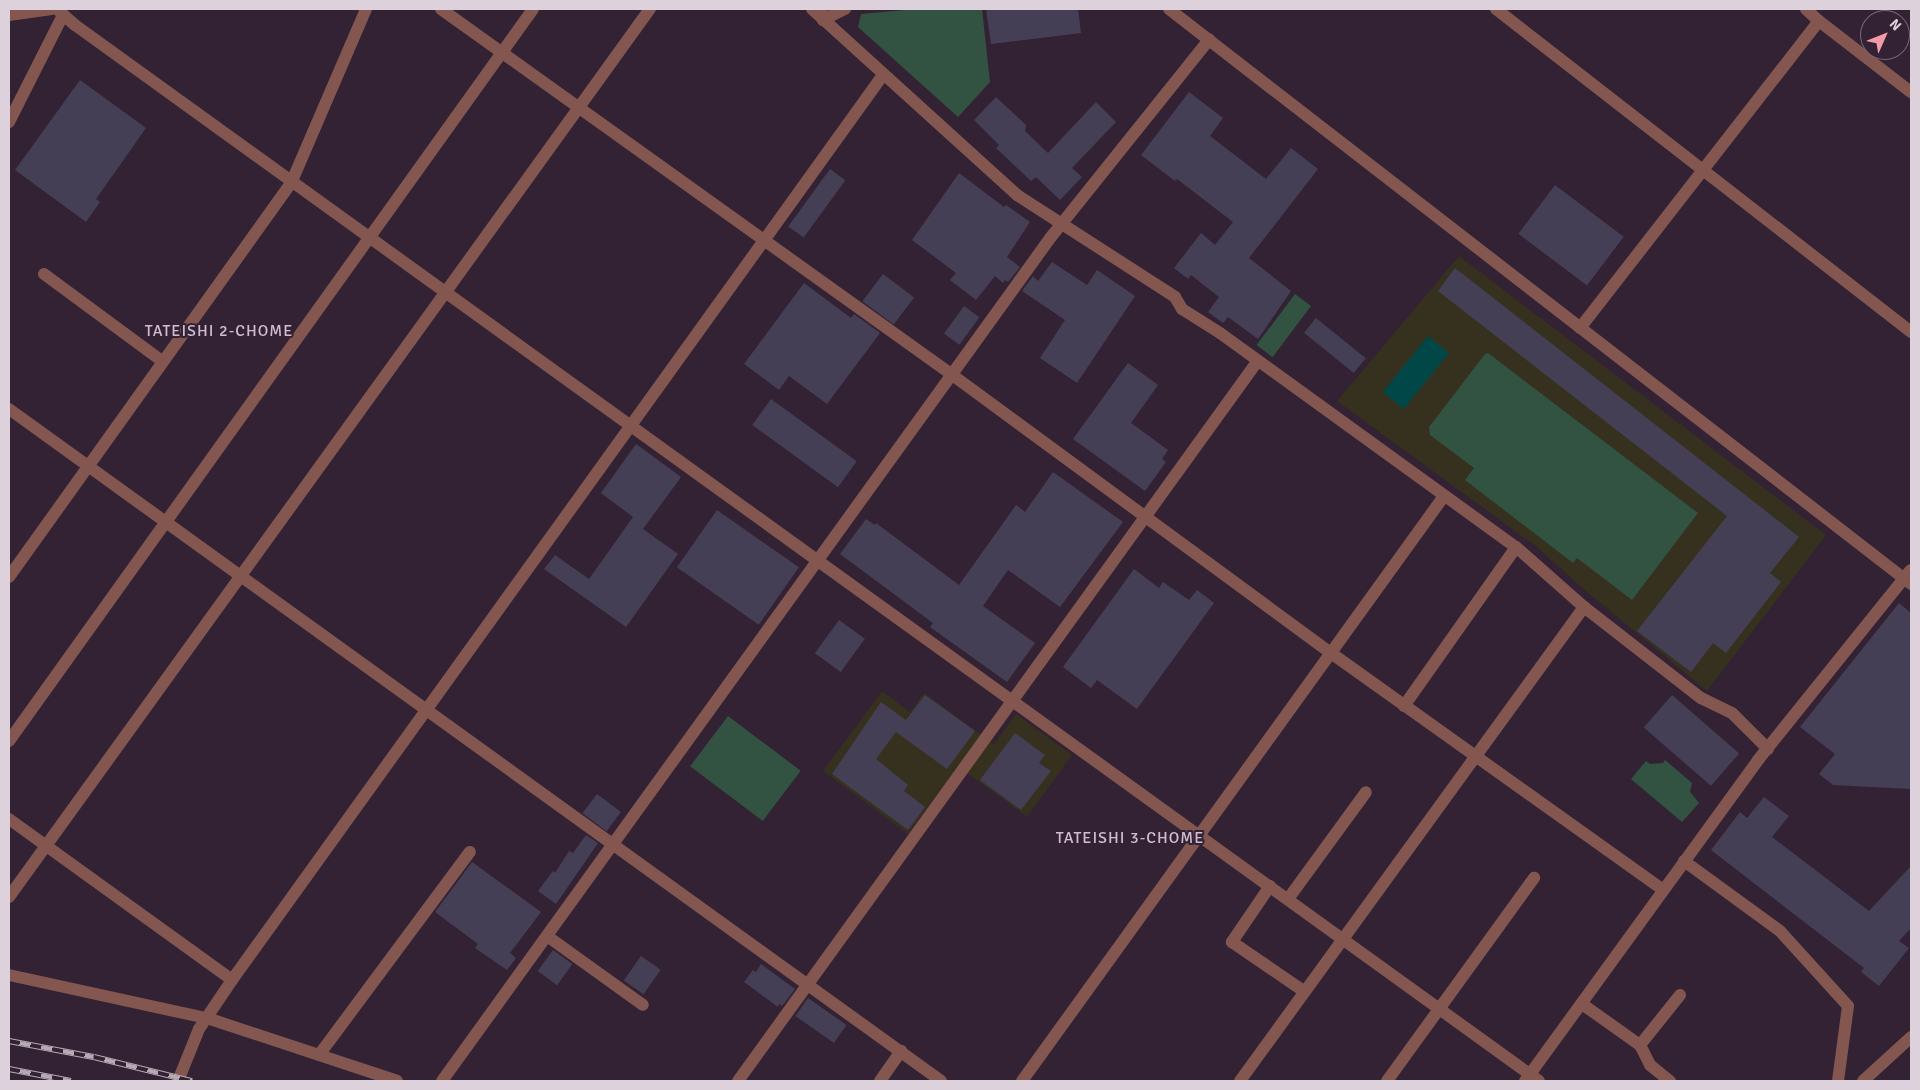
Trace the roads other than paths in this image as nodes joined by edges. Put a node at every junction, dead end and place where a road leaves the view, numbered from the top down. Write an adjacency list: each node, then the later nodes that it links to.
1 (366, 9): 21 (street)
2 (442, 9): 15 (street)
3 (533, 9): 15 (street)
4 (650, 9): 18 (street)
5 (812, 9): 11 (street)
6 (845, 9): 11 (street)
7 (1169, 9): 14 (street)
8 (1496, 9): 20 (street)
9 (1806, 9): 13 (street)
10 (57, 11): 12 (street); 19 (street); 21 (street)
11 (823, 14): 16 (street)
12 (9, 15)
13 (1819, 21): 17 (street); 20 (street)
14 (1209, 40): 22 (street); 27 (street)
15 (502, 52): 18 (street); 23 (street)
16 (883, 75): 22 (street); 24 (street)
17 (1911, 92)
18 (578, 107): 24 (street); 26 (street)
19 (9, 122)
20 (1703, 171): 27 (street); 28 (street)
21 (292, 181): 23 (street); 29 (street)
22 (1062, 224): 30 (street); 31 (street)
23 (370, 237): 26 (street); 37 (street)
24 (765, 241): 31 (street); 33 (street)
25 (44, 274): 29 (street)
26 (444, 291): 33 (street); 40 (street)
27 (1580, 328): 42 (street)
28 (1911, 332)
29 (162, 361): 34 (street)
30 (1258, 362): 35 (street); 36 (street)
31 (951, 374): 36 (street); 39 (street)
32 (9, 409): 34 (street)
33 (631, 426): 39 (street); 47 (street)
34 (89, 466): 37 (street); 41 (street)
35 (1444, 496): 38 (street); 44 (street)
36 (1146, 516): 44 (street); 45 (street)
37 (164, 522): 40 (street); 48 (street)
38 (1516, 547): 43 (street); 46 (street)
39 (817, 561): 45 (street); 54 (street)
40 (239, 576): 47 (street); 55 (street)
41 (9, 577)
42 (1909, 578): 49 (street)
43 (1584, 607): 49 (street); 50 (street)
44 (1331, 653): 46 (street); 53 (street)
45 (1013, 701): 53 (street); 67 (street)
46 (1404, 706): 50 (street)
47 (425, 711): 54 (street); 66 (street)
48 (9, 741)
49 (1768, 750): 57 (street)
50 (1477, 757): 60 (street); 64 (street)
51 (1366, 792): 62 (street)
52 (9, 819): 55 (street)
53 (1198, 835): 59 (street); 85 (street)
54 (612, 845): 63 (street); 67 (street)
55 (45, 846): 61 (street); 66 (street)
56 (470, 852): 77 (street)
57 (1684, 861): 60 (street); 89 (street)
58 (1534, 878): 72 (street)
59 (1270, 886): 62 (street); 68 (street)
60 (1663, 890): 70 (street)
61 (9, 897)
62 (1288, 899): 64 (street)
63 (547, 936): 71 (street); 81 (street)
64 (1343, 939): 68 (street); 72 (street)
65 (9, 976): 73 (street)
66 (232, 980): 73 (street)
67 (807, 986): 76 (street); 82 (street)
68 (1305, 992): 86 (street)
69 (1680, 995): 75 (street)
70 (1582, 1004): 75 (street); 78 (street)
71 (642, 1005)
72 (1439, 1007): 78 (street); 87 (street)
73 (207, 1018): 77 (street); 79 (street)
74 (1911, 1037): 90 (street)
75 (1640, 1045): 88 (street)
76 (901, 1051): 83 (street); 84 (street)
77 (319, 1055): 80 (street)
78 (1532, 1079)
79 (178, 1081)
80 (397, 1081)
81 (442, 1081)
82 (738, 1081)
83 (880, 1081)
84 (941, 1081)
85 (1022, 1081)
86 (1240, 1081)
87 (1387, 1081)
88 (1670, 1081)
89 (1838, 1081)
90 (1863, 1081)

